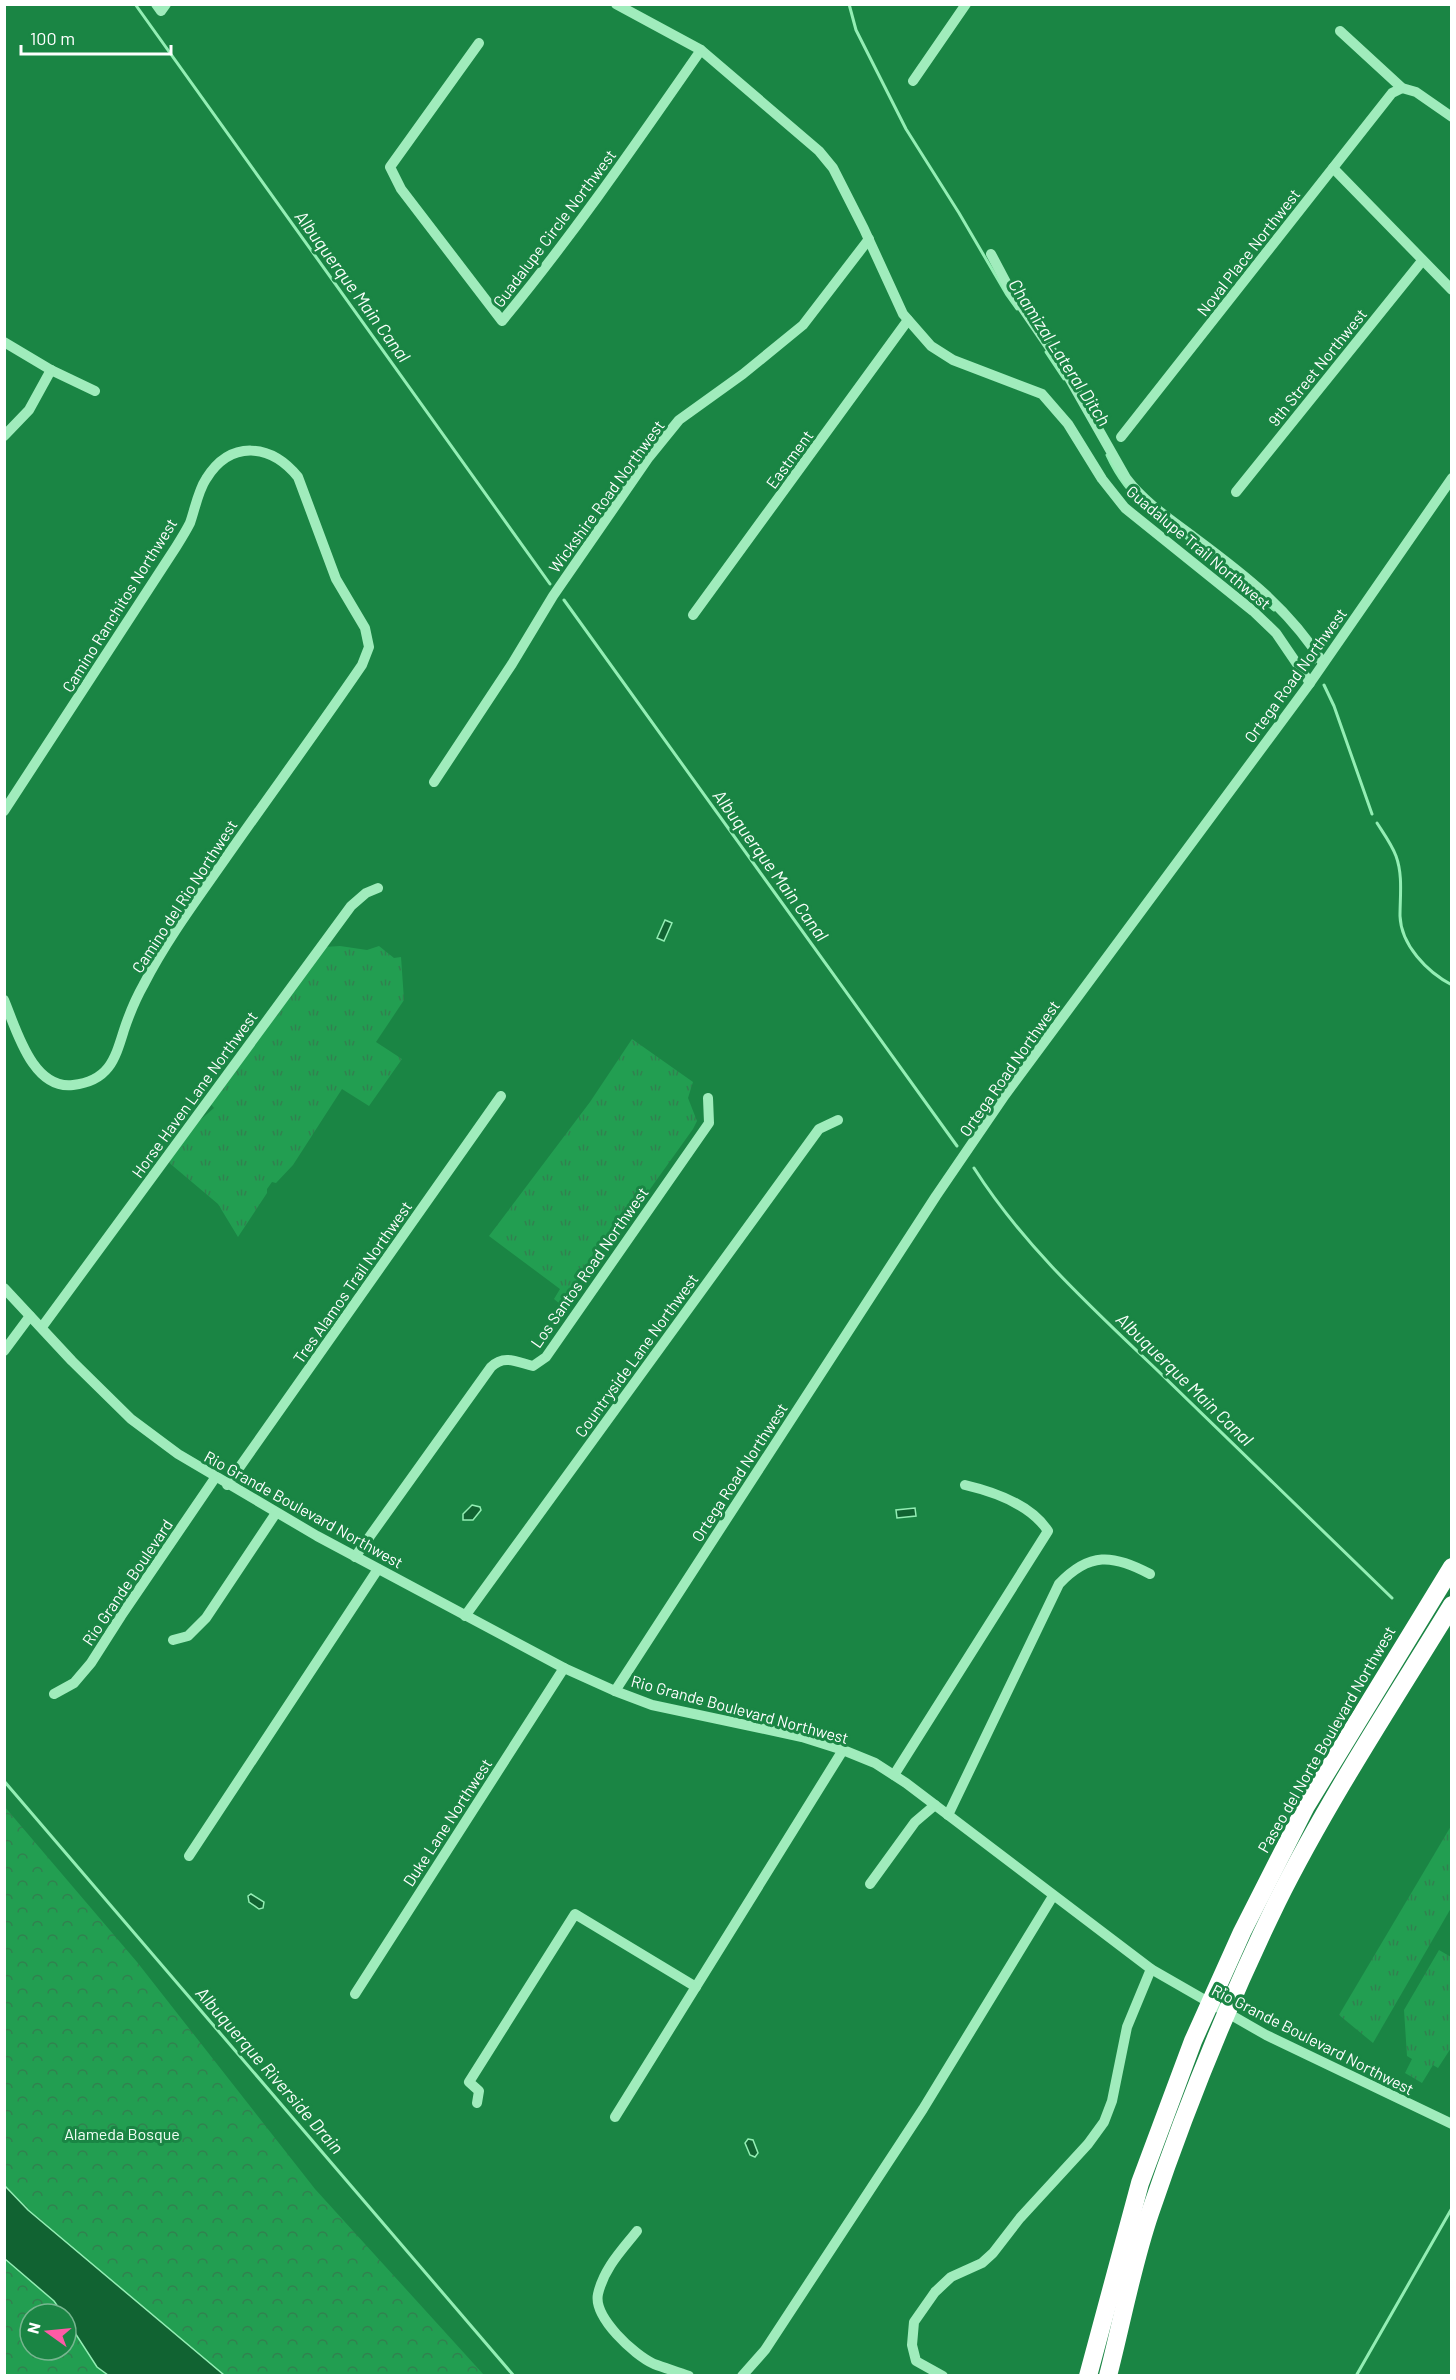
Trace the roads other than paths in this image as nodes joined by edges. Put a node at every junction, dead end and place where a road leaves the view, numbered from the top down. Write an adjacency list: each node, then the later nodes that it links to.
1 (156, 4): 2 (street)
2 (166, 4)
3 (616, 4): 7 (street, Guadalupe Trail Northwest)
4 (966, 4): 8 (street)
5 (1340, 31): 9 (street)
6 (480, 44): 7 (street, Guadalupe Circle Northwest)
7 (701, 50): 12 (street, Guadalupe Trail Northwest)
8 (913, 81)
9 (1402, 88): 10 (street); 11 (street, Noval Place Northwest)
10 (1452, 117)
11 (1333, 168): 14 (street); 21 (street, Noval Place Northwest)
12 (869, 239): 16 (street, Guadalupe Trail Northwest); 28 (street, Wickshire Road Northwest)
13 (990, 254): 26 (street)
14 (1422, 261): 15 (street); 23 (street, 9th Street Northwest)
15 (1452, 290)
16 (908, 320): 24 (street, Eastment); 27 (street, Guadalupe Trail Northwest)
17 (4, 342): 18 (street)
18 (51, 370): 19 (street); 20 (street)
19 (95, 391)
20 (4, 436)
21 (1120, 437)
22 (1452, 477): 26 (street, Ortega Road Northwest)
23 (1236, 492)
24 (693, 615)
25 (369, 647): 29 (street, Camino Ranchitos Northwest); 31 (street, Camino del Rio Northwest)
26 (1323, 663): 27 (street, Ortega Road Northwest)
27 (1310, 683): 51 (street, Ortega Road Northwest)
28 (434, 782)
29 (4, 811)
30 (378, 888): 37 (street, Horse Haven Lane Northwest)
31 (4, 999)
32 (501, 1096): 40 (street, Tres Alamos Trail Northwest)
33 (708, 1098): 43 (street, Los Santos Road Northwest)
34 (838, 1120): 48 (street, Countryside Lane Northwest)
35 (4, 1288): 36 (street, Rio Grande Boulevard Northwest)
36 (30, 1316): 37 (street, Rio Grande Boulevard Northwest); 38 (street)
37 (42, 1327): 39 (street, Rio Grande Boulevard Northwest)
38 (4, 1351)
39 (215, 1478): 40 (street, Rio Grande Boulevard Northwest); 52 (street, Rio Grande Boulevard)
40 (227, 1485): 42 (street, Rio Grande Boulevard Northwest)
41 (965, 1485): 54 (street)
42 (276, 1514): 43 (street, Rio Grande Boulevard Northwest); 49 (street)
43 (355, 1557): 45 (street, Rio Grande Boulevard Northwest)
44 (1452, 1567): 70 (highway, Paseo del Norte Boulevard Northwest)
45 (378, 1569): 48 (street, Rio Grande Boulevard Northwest); 57 (street)
46 (1150, 1574): 56 (street)
47 (1452, 1605): 71 (highway)
48 (465, 1616): 50 (street, Rio Grande Boulevard Northwest)
49 (173, 1641)
50 (564, 1668): 51 (street, Rio Grande Boulevard Northwest); 62 (street, Duke Lane Northwest)
51 (615, 1691): 53 (street, Rio Grande Boulevard Northwest)
52 (54, 1694)
53 (843, 1750): 54 (street, Rio Grande Boulevard Northwest); 61 (street)
54 (894, 1775): 55 (street, Rio Grande Boulevard Northwest)
55 (935, 1805): 56 (street, Rio Grande Boulevard Northwest); 58 (street)
56 (948, 1815): 59 (street, Rio Grande Boulevard Northwest)
57 (189, 1856)
58 (870, 1884)
59 (1053, 1896): 60 (street, Rio Grande Boulevard Northwest); 68 (street)
60 (1151, 1969): 65 (street, Rio Grande Boulevard Northwest); 69 (street)
61 (696, 1987): 63 (street); 64 (street)
62 (355, 1994)
63 (477, 2103)
64 (615, 2117)
65 (1452, 2124)
66 (638, 2231): 67 (street)
67 (689, 2376)
68 (742, 2376)
69 (943, 2376)
70 (1088, 2376)
71 (1108, 2376)

